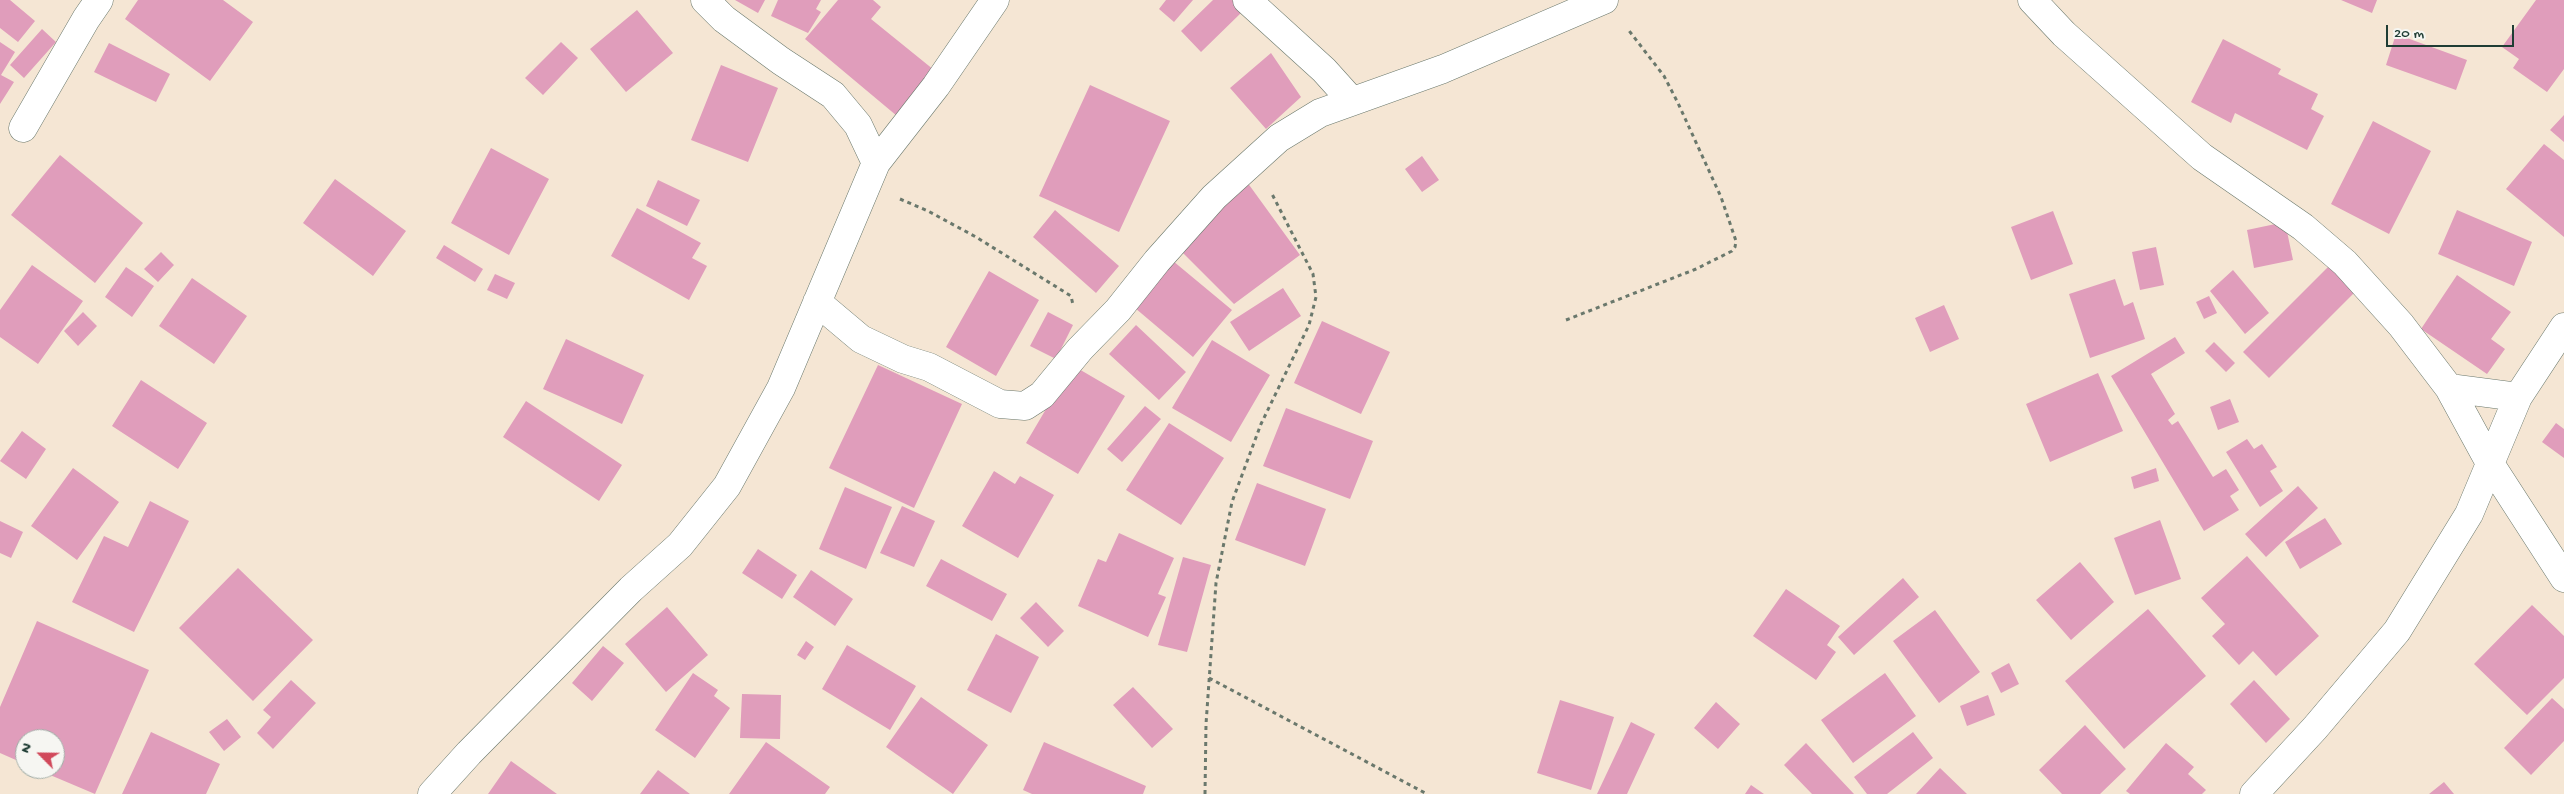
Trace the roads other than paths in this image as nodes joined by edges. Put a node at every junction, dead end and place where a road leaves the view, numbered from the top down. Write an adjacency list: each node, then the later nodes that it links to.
1 (99, 0): 8 (street)
2 (705, 0): 9 (street)
3 (994, 0): 9 (street)
4 (1247, 0): 7 (street)
5 (1604, 0): 7 (street)
6 (2032, 0): 12 (street)
7 (1351, 100): 10 (street)
8 (23, 128)
9 (872, 174): 10 (street)
10 (817, 302): 16 (street)
11 (2564, 327): 13 (street)
12 (2449, 388): 13 (street); 14 (street)
13 (2518, 398): 14 (street)
14 (2492, 465): 15 (street); 17 (street)
15 (2564, 578)
16 (432, 794)
17 (2254, 794)

